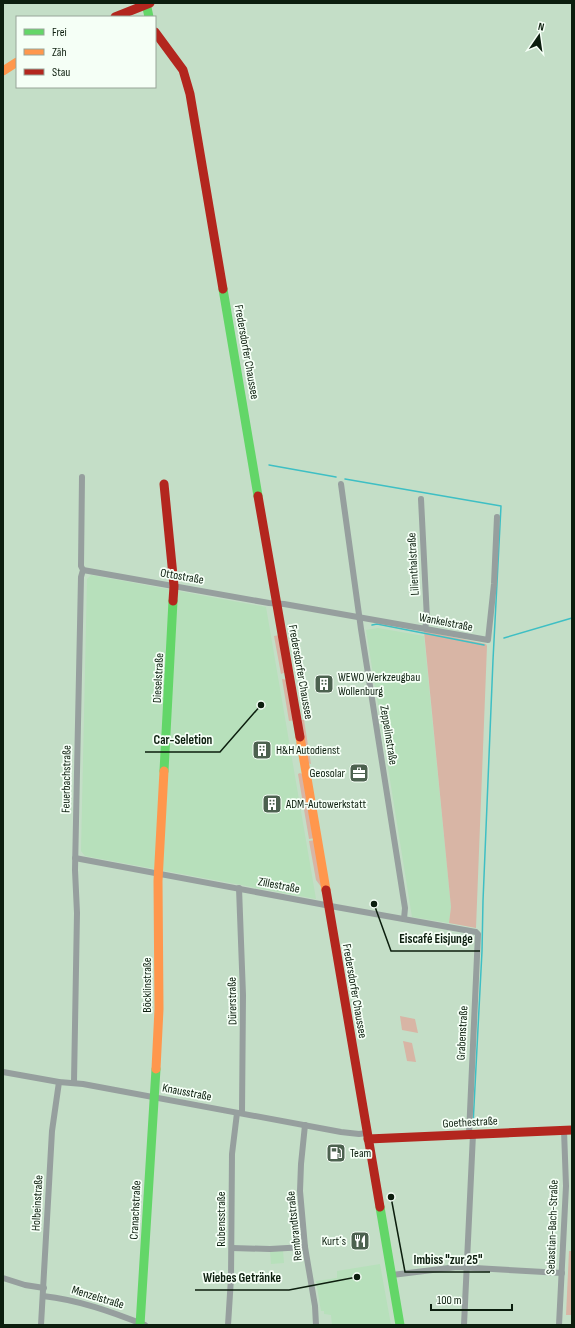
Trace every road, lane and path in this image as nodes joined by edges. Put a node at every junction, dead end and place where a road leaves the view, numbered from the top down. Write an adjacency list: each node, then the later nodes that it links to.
1 (147, 4): 2 (main road); 3 (main road)
2 (117, 16)
3 (149, 16)
4 (156, 33): 14 (main road, Fredersdorfer Chaussee)
5 (16, 63): 6 (main road)
6 (3, 71)
7 (82, 477): 12 (street, Feuerbachstraße)
8 (164, 484): 13 (main road, Dieselstraße)
9 (341, 484): 15 (street, Zeppelinstraße)
10 (421, 499): 16 (street, Lilienthalstraße)
11 (497, 517): 16 (street, Wankelstraße)
12 (82, 570): 13 (street, Ottostraße); 17 (street, Feuerbachstraße)
13 (174, 586): 14 (street, Ottostraße); 18 (main road, Dieselstraße)
14 (278, 603): 15 (street, Wankelstraße); 20 (main road, Fredersdorfer Chaussee)
15 (360, 618): 16 (street, Wankelstraße); 21 (street, Zeppelinstraße)
16 (425, 628)
17 (76, 858): 18 (street, Zillestraße); 25 (street, Feuerbachstraße)
18 (159, 873): 19 (street, Zillestraße); 26 (main road, Böcklinstraße)
19 (239, 888): 20 (street, Zillestraße); 27 (street, Dürerstraße)
20 (329, 906): 21 (street, Zillestraße); 31 (main road, Fredersdorfer Chaussee)
21 (404, 919): 22 (street, Zillestraße)
22 (478, 934): 30 (street, Grabenstraße)
23 (3, 1072): 24 (street, Knausstraße)
24 (59, 1082): 25 (street, Knausstraße); 38 (street, Holbeinstraße)
25 (74, 1082): 26 (street, Knausstraße)
26 (155, 1097): 27 (street, Knausstraße); 40 (main road, Cranachstraße)
27 (240, 1113): 28 (street, Knausstraße); 33 (street, Rubensstraße)
28 (305, 1125): 31 (street, Knausstraße); 32 (street, Rembrandtstraße)
29 (568, 1130): 30 (main road, Goethestraße); 35 (street, Sebastian-Bach-Straße)
30 (471, 1134): 31 (main road, Goethestraße); 34 (street, Grabenstraße)
31 (368, 1136): 36 (main road, Fredersdorfer Chaussee)
32 (305, 1247): 33 (street); 43 (street, Rembrandtstraße)
33 (232, 1248): 42 (street, Rubensstraße)
34 (467, 1268): 35 (street); 36 (street); 45 (street, Grabenstraße)
35 (562, 1273): 46 (street, Sebastian-Bach-Straße)
36 (392, 1275): 44 (main road, Fredersdorfer Chaussee)
37 (3, 1278): 38 (street)
38 (44, 1288): 39 (street, Holbeinstraße)
39 (43, 1296): 40 (street, Menzelstraße); 41 (street, Holbeinstraße)
40 (142, 1324)
41 (42, 1325)
42 (228, 1325)
43 (316, 1325)
44 (400, 1325)
45 (464, 1325)
46 (559, 1325)

